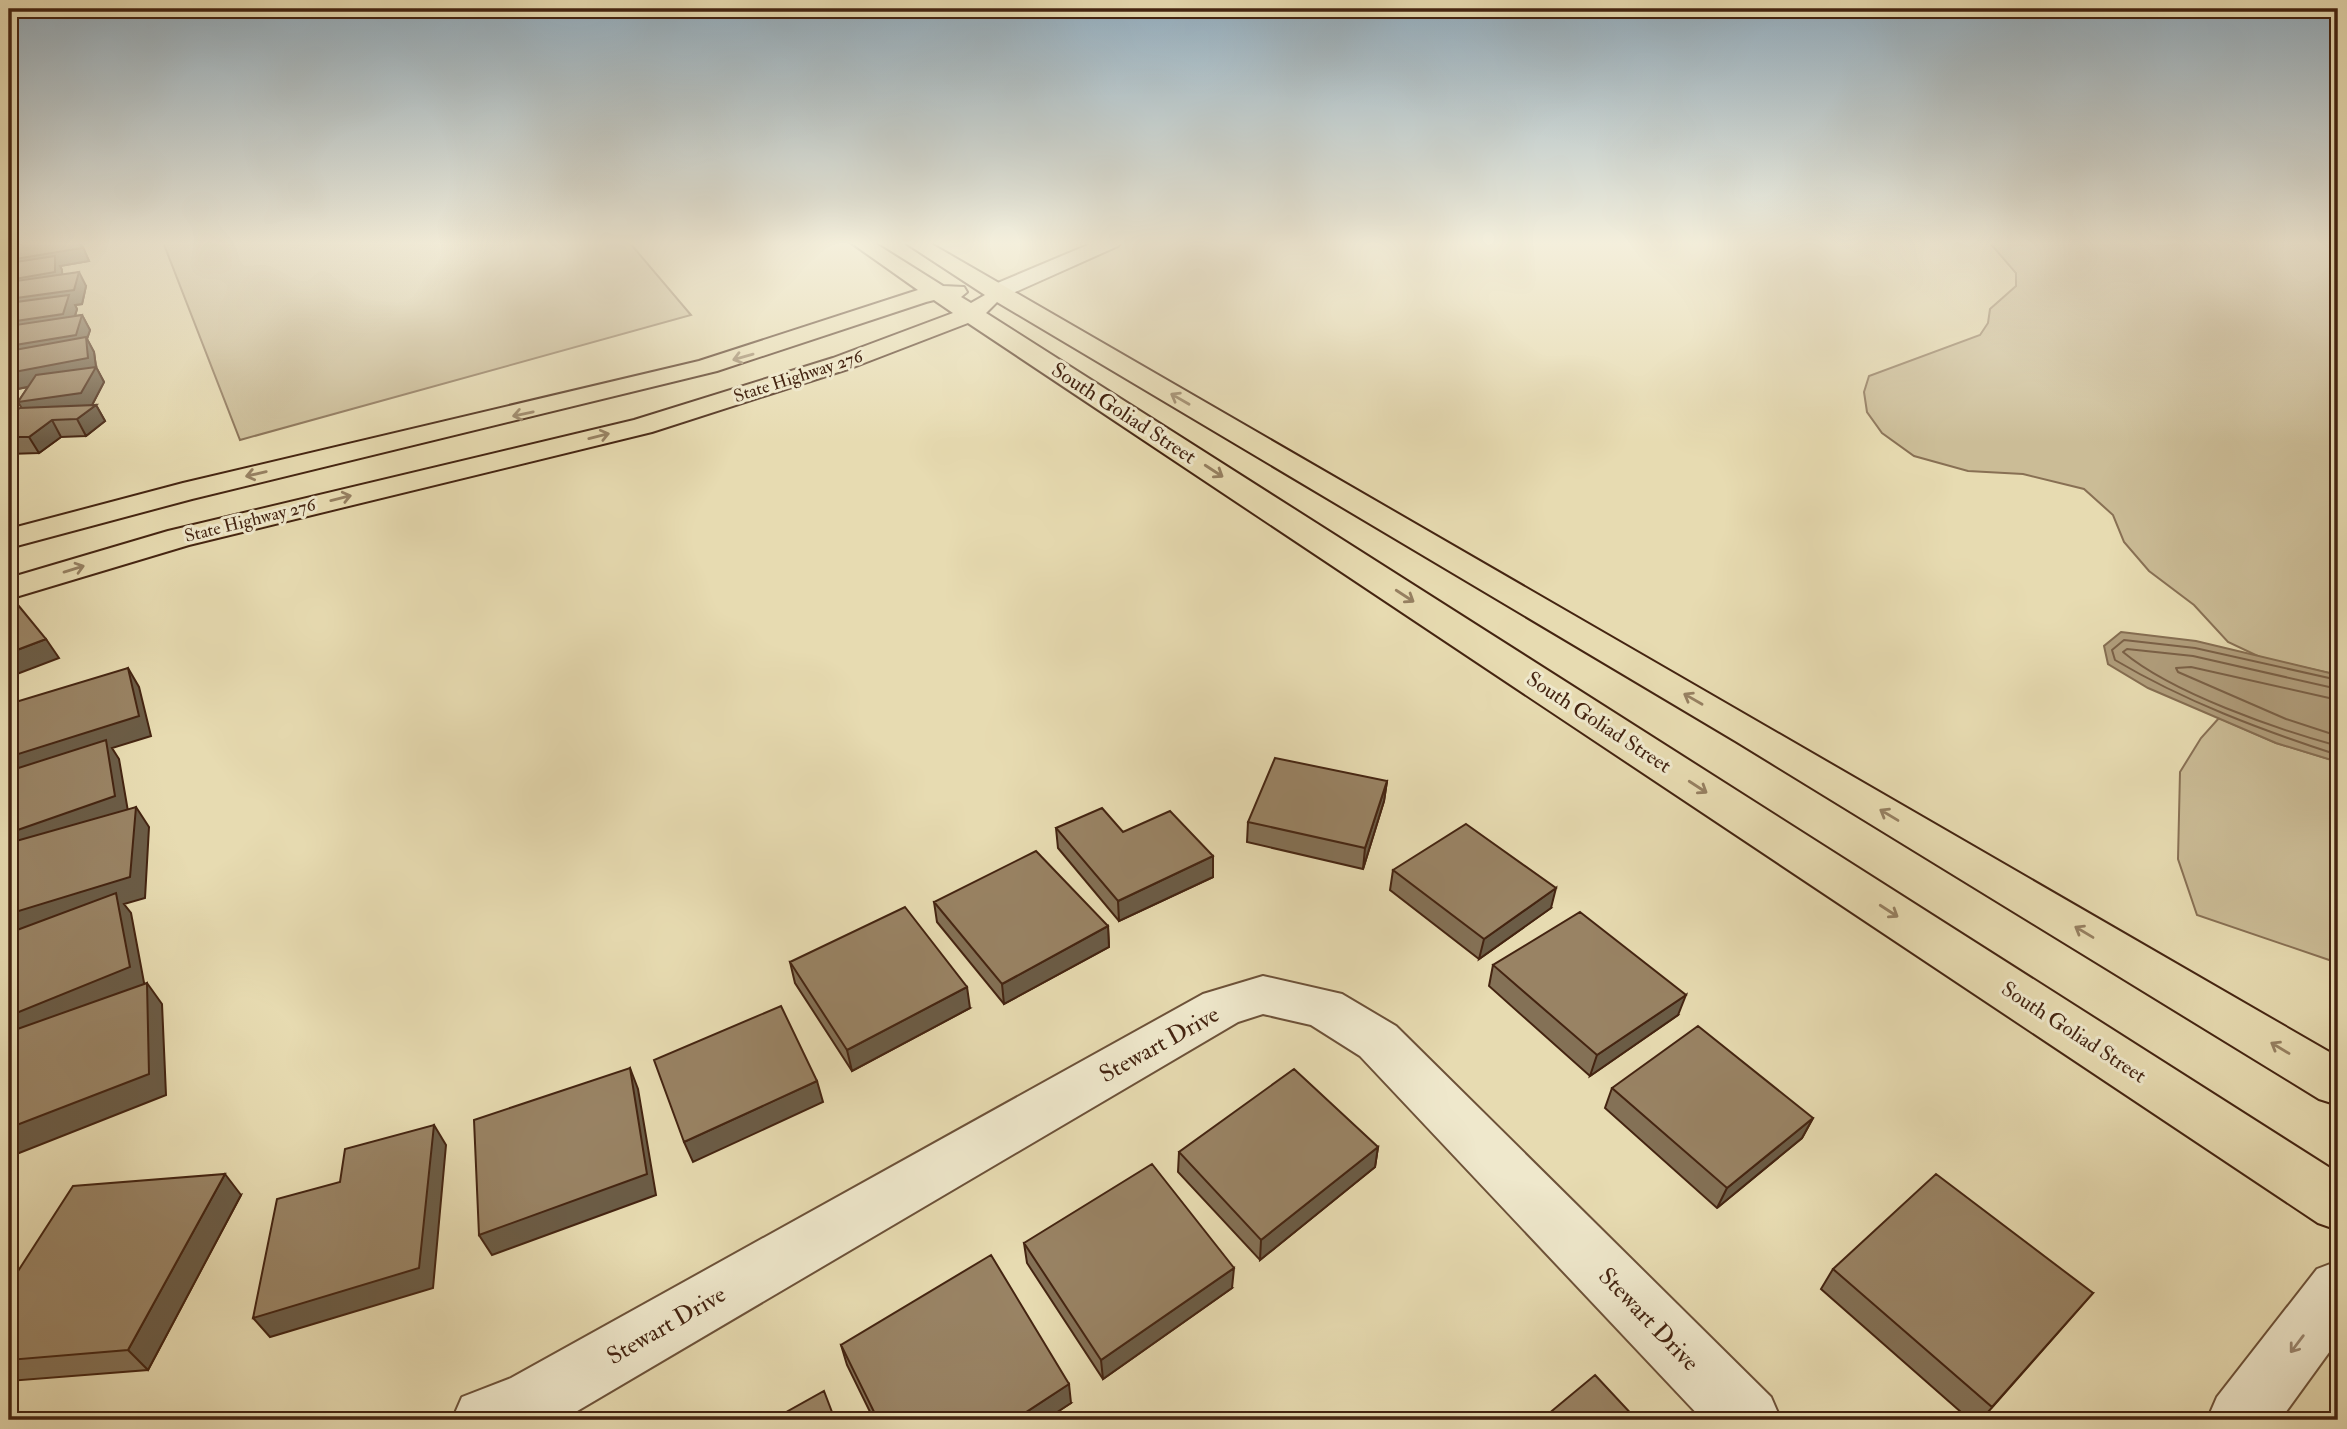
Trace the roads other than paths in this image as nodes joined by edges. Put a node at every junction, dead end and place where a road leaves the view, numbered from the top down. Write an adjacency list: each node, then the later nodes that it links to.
1 (880, 309): 5 (main road, State Highway 276, one-way to 5)
2 (971, 309): 6 (main road, State Highway 276, one-way to 2)
3 (993, 309): 8 (main road, South Goliad Street, one-way to 8)
4 (994, 309): 7 (main road, South Goliad Street, one-way to 4)
5 (9, 538)
6 (9, 589)
7 (2338, 1083)
8 (2338, 1204)
9 (2338, 1290): 12 (street, one-way to 12)
10 (485, 1420): 11 (street, Stewart Drive)
11 (1748, 1420)
12 (2240, 1420)

